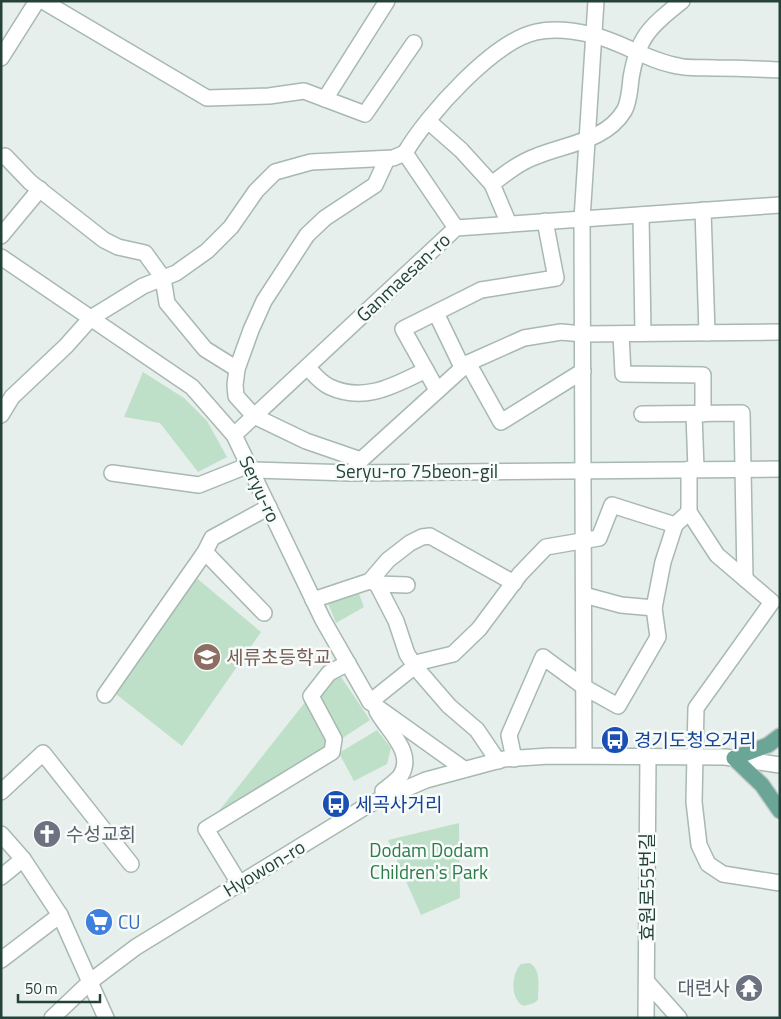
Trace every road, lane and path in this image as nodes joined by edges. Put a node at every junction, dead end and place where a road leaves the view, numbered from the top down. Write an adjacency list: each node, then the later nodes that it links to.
1 (37, 1): 9 (street)
2 (43, 1): 11 (street)
3 (387, 1): 11 (street)
4 (596, 1): 6 (street)
5 (682, 1): 8 (street)
6 (594, 35): 8 (street); 12 (street); 13 (street)
7 (414, 43): 11 (street)
8 (635, 52): 10 (street); 13 (street)
9 (1, 58)
10 (780, 70)
11 (325, 99)
12 (428, 121): 14 (street); 17 (street)
13 (587, 141): 17 (street); 22 (street)
14 (405, 153): 16 (street); 25 (street)
15 (5, 156): 18 (street)
16 (387, 159): 28 (street); 38 (street)
17 (492, 184): 24 (street)
18 (40, 189): 26 (street); 28 (street)
19 (780, 205): 20 (street, Ganmaesan-ro)
20 (703, 210): 21 (street, Ganmaesan-ro); 33 (street)
21 (641, 215): 22 (street, Ganmaesan-ro); 32 (street)
22 (582, 219): 23 (street, Ganmaesan-ro); 34 (street)
23 (545, 222): 24 (street, Ganmaesan-ro); 29 (street, Ganmaesan-ro)
24 (509, 224): 25 (street, Ganmaesan-ro)
25 (456, 228): 37 (street, Ganmaesan-ro)
26 (1, 236)
27 (1, 257): 30 (street, Seryu-ro)
28 (163, 278): 30 (street); 38 (street)
29 (436, 313): 36 (street); 39 (street, Ganmaesan-ro)
30 (91, 318): 44 (street); 46 (street, Seryu-ro)
31 (780, 332): 33 (street)
32 (643, 333): 33 (street); 35 (street)
33 (707, 333)
34 (583, 334): 35 (street); 36 (street); 40 (street)
35 (621, 334): 43 (street)
36 (465, 365): 40 (street); 41 (street)
37 (307, 367): 39 (street); 45 (street, Ganmaesan-ro)
38 (238, 369): 45 (street)
39 (426, 370): 41 (street)
40 (583, 372): 52 (street)
41 (437, 390): 47 (street)
42 (642, 414): 43 (street)
43 (699, 414): 50 (street); 51 (street)
44 (1, 416)
45 (254, 416): 46 (street, Ganmaesan-ro); 47 (street)
46 (234, 434): 48 (street, Seryu-ro)
47 (361, 460): 53 (street)
48 (250, 468): 53 (street, Seryu-ro 75beon-gil); 54 (street); 55 (street, Seryu-ro)
49 (780, 468): 51 (street, Seryu-ro 75beon-gil)
50 (693, 469): 51 (street, Seryu-ro 75beon-gil); 52 (street, Seryu-ro 75beon-gil); 56 (street)
51 (744, 469): 60 (street)
52 (583, 470): 53 (street, Seryu-ro 75beon-gil); 58 (street)
53 (351, 472)
54 (112, 473)
55 (268, 507): 59 (street); 65 (street, Seryu-ro)
56 (689, 512): 57 (street); 60 (street)
57 (675, 525): 58 (street); 66 (street)
58 (584, 541): 62 (street); 64 (street)
59 (205, 552): 67 (street); 70 (street)
60 (745, 579): 75 (street)
61 (374, 582): 62 (street); 63 (street); 65 (street); 78 (street)
62 (514, 583): 71 (street)
63 (407, 585)
64 (584, 595): 66 (street); 69 (street)
65 (313, 600): 68 (street, Seryu-ro)
66 (654, 608): 69 (street)
67 (264, 613)
68 (348, 663): 71 (street, Seryu-ro); 88 (street)
69 (584, 687): 73 (street); 77 (street)
70 (105, 695)
71 (373, 704): 80 (street, Seryu-ro); 82 (street)
72 (780, 736): 76 (main road)
73 (584, 755): 74 (street, Hyowon-ro); 77 (street, Hyowon-ro)
74 (648, 756): 75 (street, Hyowon-ro); 93 (street, 효원로55번길)
75 (695, 757): 76 (street, Hyowon-ro); 89 (street)
76 (734, 758): 79 (street, Hyowon-ro); 83 (main road)
77 (514, 759): 78 (street, Hyowon-ro)
78 (498, 761): 80 (street, Hyowon-ro)
79 (780, 764)
80 (464, 769): 82 (street, Hyowon-ro)
81 (1, 792): 86 (street)
82 (368, 805): 88 (street, Hyowon-ro)
83 (780, 812)
84 (1, 834): 85 (street)
85 (23, 859): 87 (street); 90 (street)
86 (131, 864)
87 (1, 877)
88 (239, 883): 92 (street, Hyowon-ro)
89 (780, 883)
90 (60, 914): 91 (street); 92 (street)
91 (1, 960)
92 (91, 981): 94 (street, Hyowon-ro); 95 (street)
93 (647, 982): 96 (street, 효원로55번길); 97 (street)
94 (52, 1018)
95 (106, 1018)
96 (646, 1018)
97 (679, 1018)

